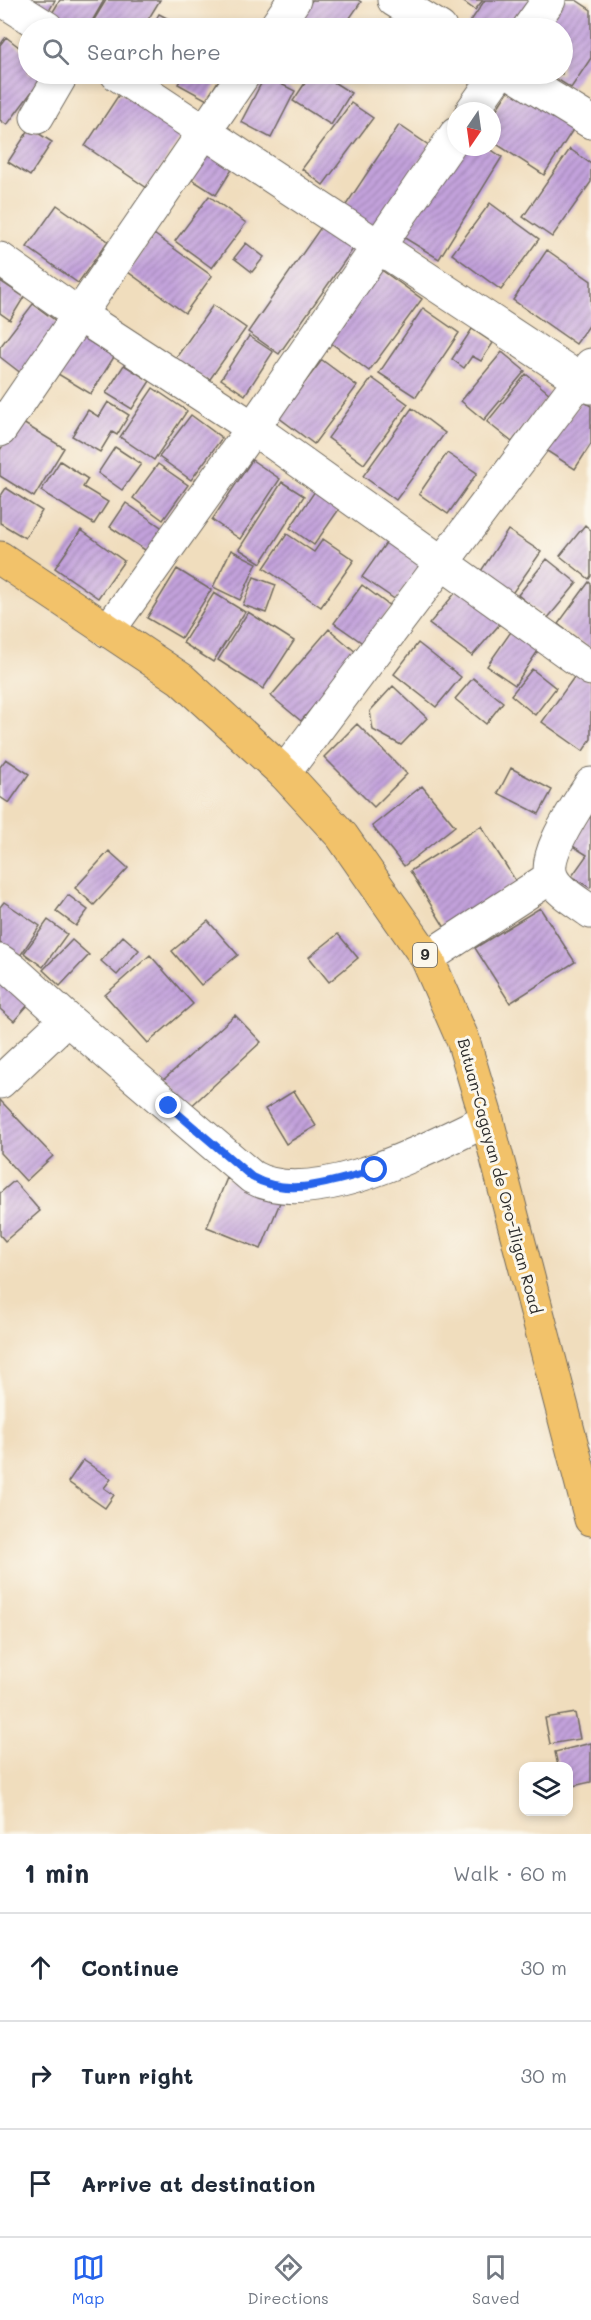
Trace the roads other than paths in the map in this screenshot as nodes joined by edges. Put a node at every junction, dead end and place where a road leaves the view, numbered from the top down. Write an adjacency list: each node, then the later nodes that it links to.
1 (3, 0): 5 (street)
2 (294, 0): 6 (street)
3 (394, 0): 7 (street)
4 (549, 0): 8 (street)
5 (31, 18)
6 (281, 18)
7 (424, 18)
8 (536, 18)
9 (56, 84): 15 (street)
10 (133, 84): 17 (street)
11 (237, 84): 17 (street)
12 (491, 84): 14 (street)
13 (529, 84): 16 (street)
14 (478, 102)
15 (37, 117)
16 (591, 122)
17 (205, 130): 19 (street); 21 (street)
18 (447, 147): 19 (street)
19 (379, 246): 22 (street); 23 (street)
20 (0, 259): 21 (street)
21 (78, 314): 23 (street); 24 (street)
22 (587, 377): 26 (street)
23 (253, 428): 26 (street); 27 (street)
24 (0, 430)
25 (0, 558): 27 (highway, Butuan-Cagayan de Oro-Iligan Road / 9)
26 (442, 563): 28 (street); 29 (street)
27 (108, 631): 29 (highway, Butuan-Cagayan de Oro-Iligan Road / 9)
28 (591, 669)
29 (284, 773): 33 (highway, Butuan-Cagayan de Oro-Iligan Road / 9)
30 (591, 784): 31 (street)
31 (551, 877): 32 (street); 33 (street)
32 (591, 912)
33 (427, 958): 37 (highway, Butuan-Cagayan de Oro-Iligan Road / 9)
34 (0, 961): 35 (street)
35 (67, 1019): 36 (street); 37 (street)
36 (0, 1082)
37 (487, 1120): 38 (highway, Butuan-Cagayan de Oro-Iligan Road / 9)
38 (591, 1519)

